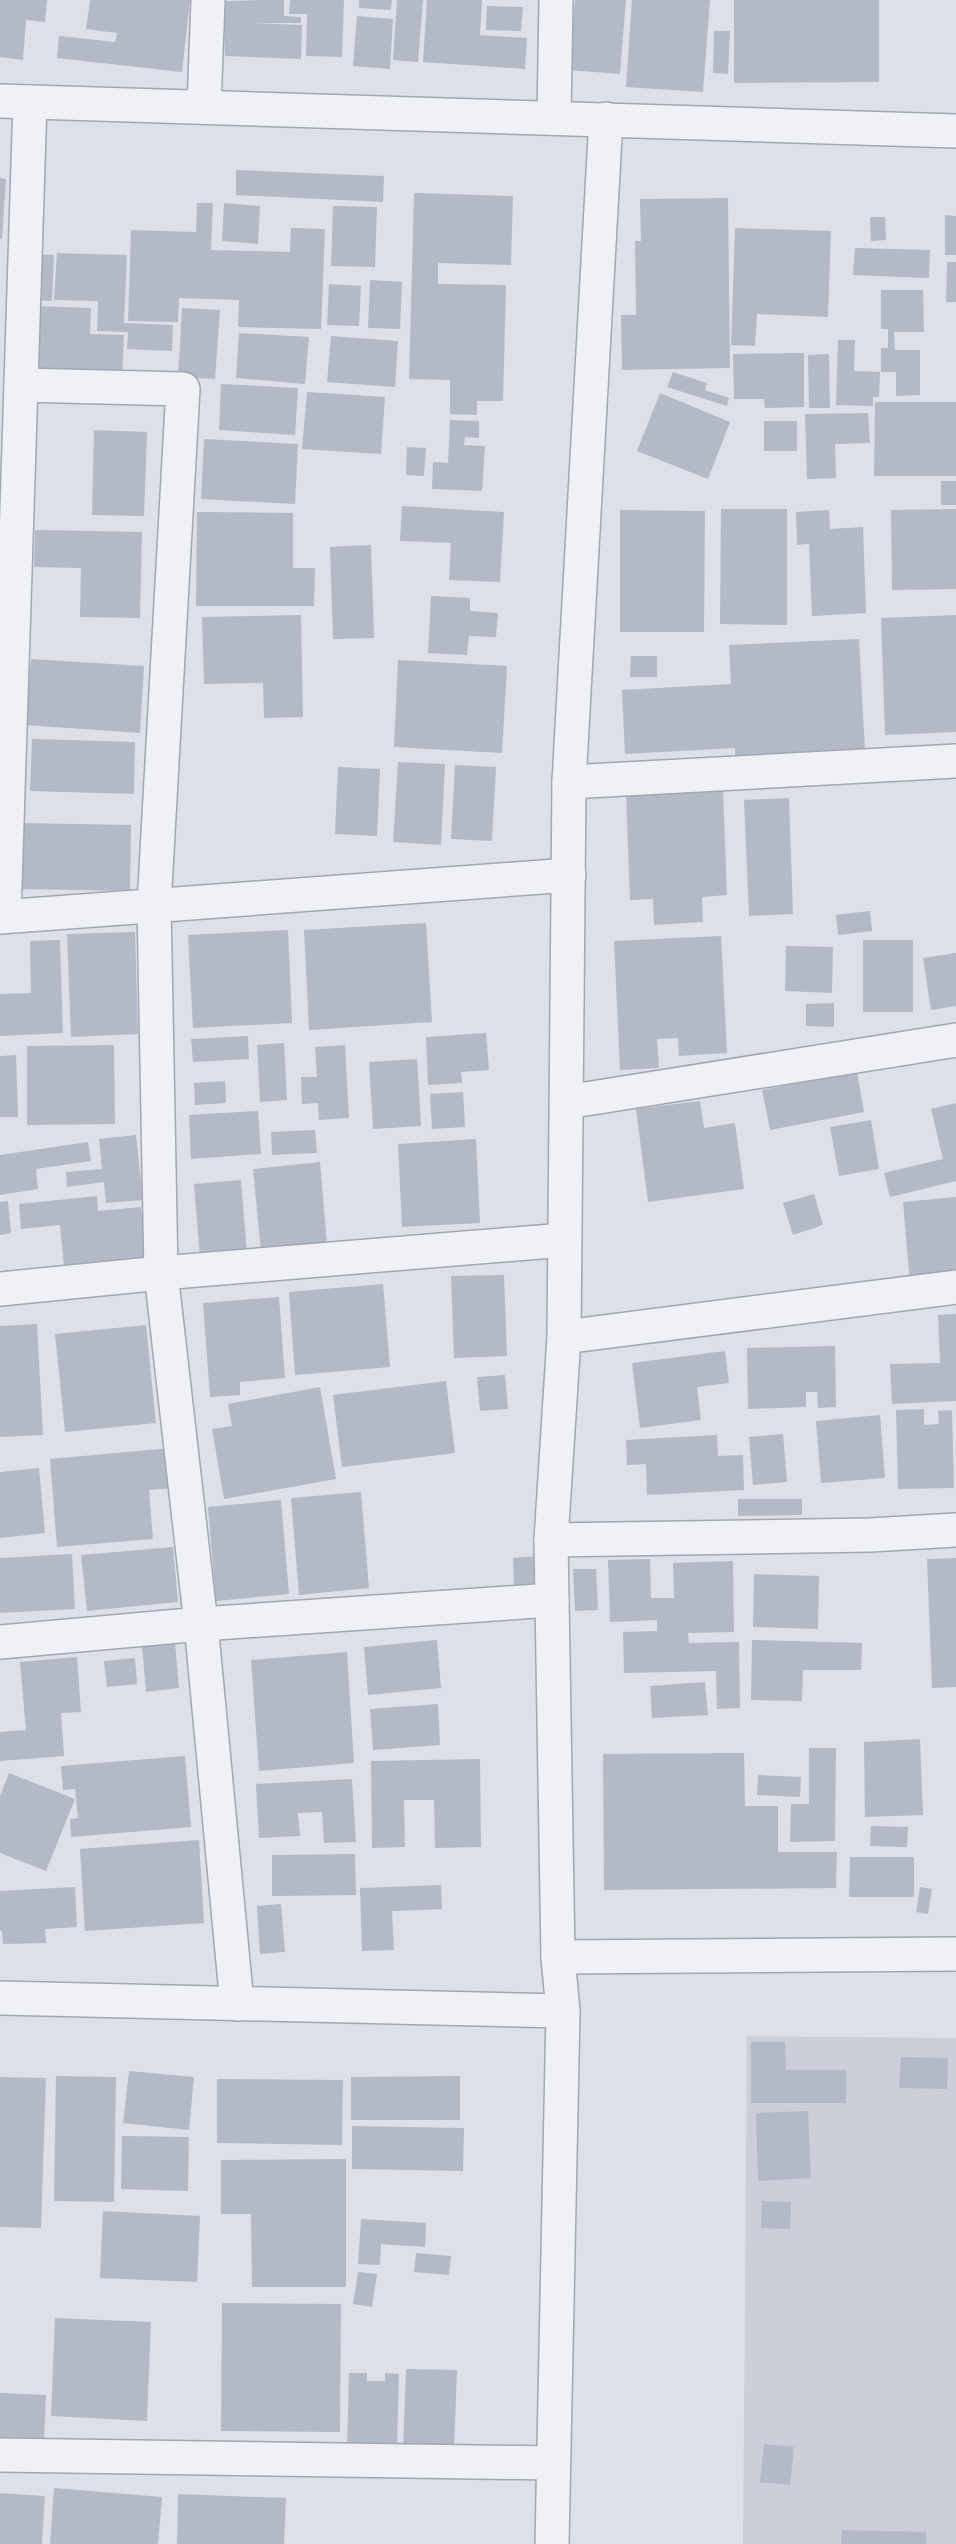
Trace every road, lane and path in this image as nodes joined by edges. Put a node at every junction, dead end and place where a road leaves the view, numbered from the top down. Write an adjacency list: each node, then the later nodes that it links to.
1 (208, 0): 4 (street)
2 (556, 0): 5 (street)
3 (15, 102): 4 (street); 8 (street)
4 (204, 107): 5 (street)
5 (554, 118): 6 (street)
6 (606, 119): 7 (street); 10 (street)
7 (956, 131)
8 (21, 385): 12 (street); 13 (street)
9 (956, 761): 10 (street)
10 (569, 782): 11 (street)
11 (569, 875): 12 (street); 15 (street)
12 (154, 905): 13 (street); 17 (street)
13 (2, 917)
14 (956, 1040): 15 (street)
15 (567, 1102): 16 (street)
16 (564, 1240): 17 (street); 20 (street)
17 (161, 1273): 19 (street); 24 (street)
18 (956, 1287): 20 (street)
19 (0, 1289)
20 (564, 1337): 22 (street)
21 (956, 1530): 22 (street)
22 (551, 1540): 23 (street)
23 (552, 1600): 24 (street); 27 (street)
24 (201, 1624): 25 (street); 29 (street)
25 (0, 1642)
26 (956, 1954): 27 (street)
27 (558, 1957): 30 (street)
28 (0, 1998): 29 (street)
29 (237, 2004): 30 (street)
30 (563, 2012): 32 (street)
31 (0, 2455): 32 (street)
32 (553, 2463): 33 (street)
33 (552, 2544)

